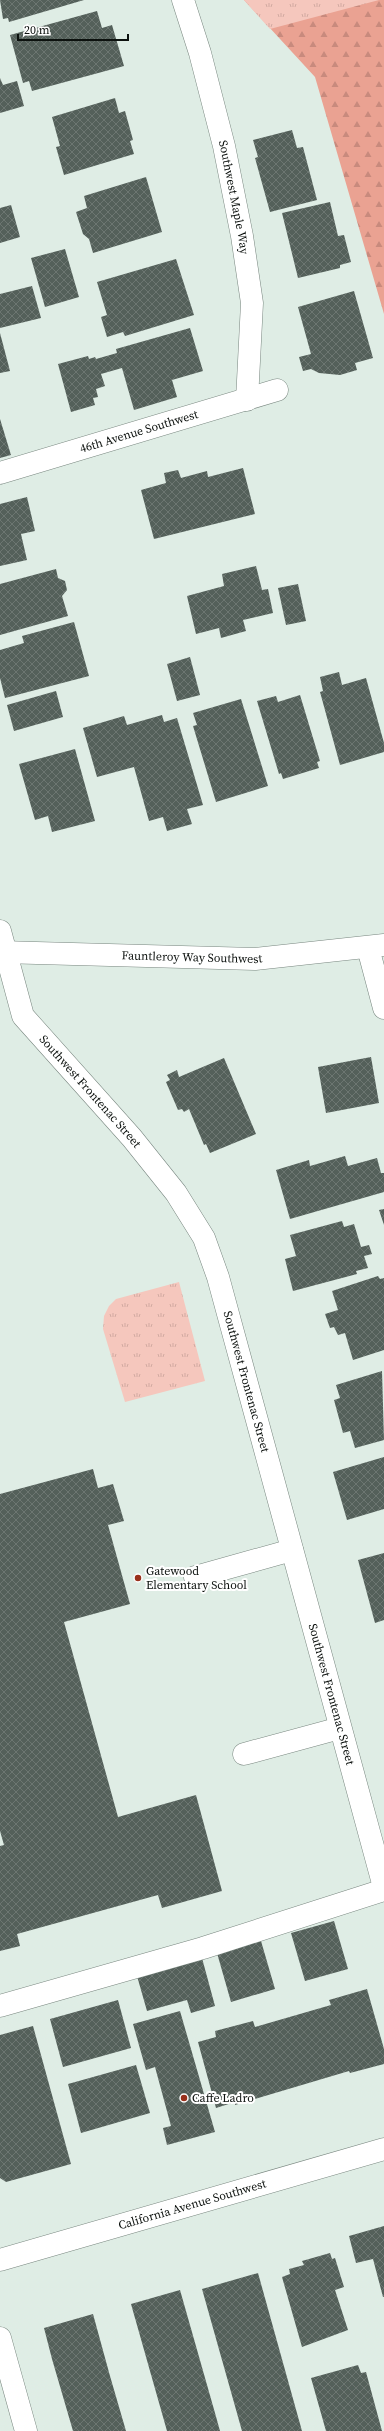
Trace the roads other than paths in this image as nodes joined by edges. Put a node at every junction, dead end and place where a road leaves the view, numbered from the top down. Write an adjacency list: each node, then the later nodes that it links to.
1 (183, 0): 3 (street, Southwest Maple Way)
2 (277, 390): 3 (street, 46th Avenue Southwest)
3 (247, 400): 4 (street, 46th Avenue Southwest)
4 (0, 473)
5 (0, 931): 7 (street, Southwest Frontenac Street)
6 (376, 946): 7 (street, Fauntleroy Way Southwest); 8 (street)
7 (3, 952): 9 (street, Southwest Frontenac Street)
8 (384, 1008)
9 (292, 1550): 10 (street); 11 (street, Southwest Frontenac Street)
10 (195, 1577)
11 (340, 1728): 12 (street); 13 (street, Southwest Frontenac Street)
12 (244, 1754)
13 (384, 1888): 14 (street)
14 (0, 2006)
15 (384, 2149): 16 (street, California Avenue Southwest)
16 (0, 2260)
17 (0, 2338): 18 (street)
18 (26, 2431)

